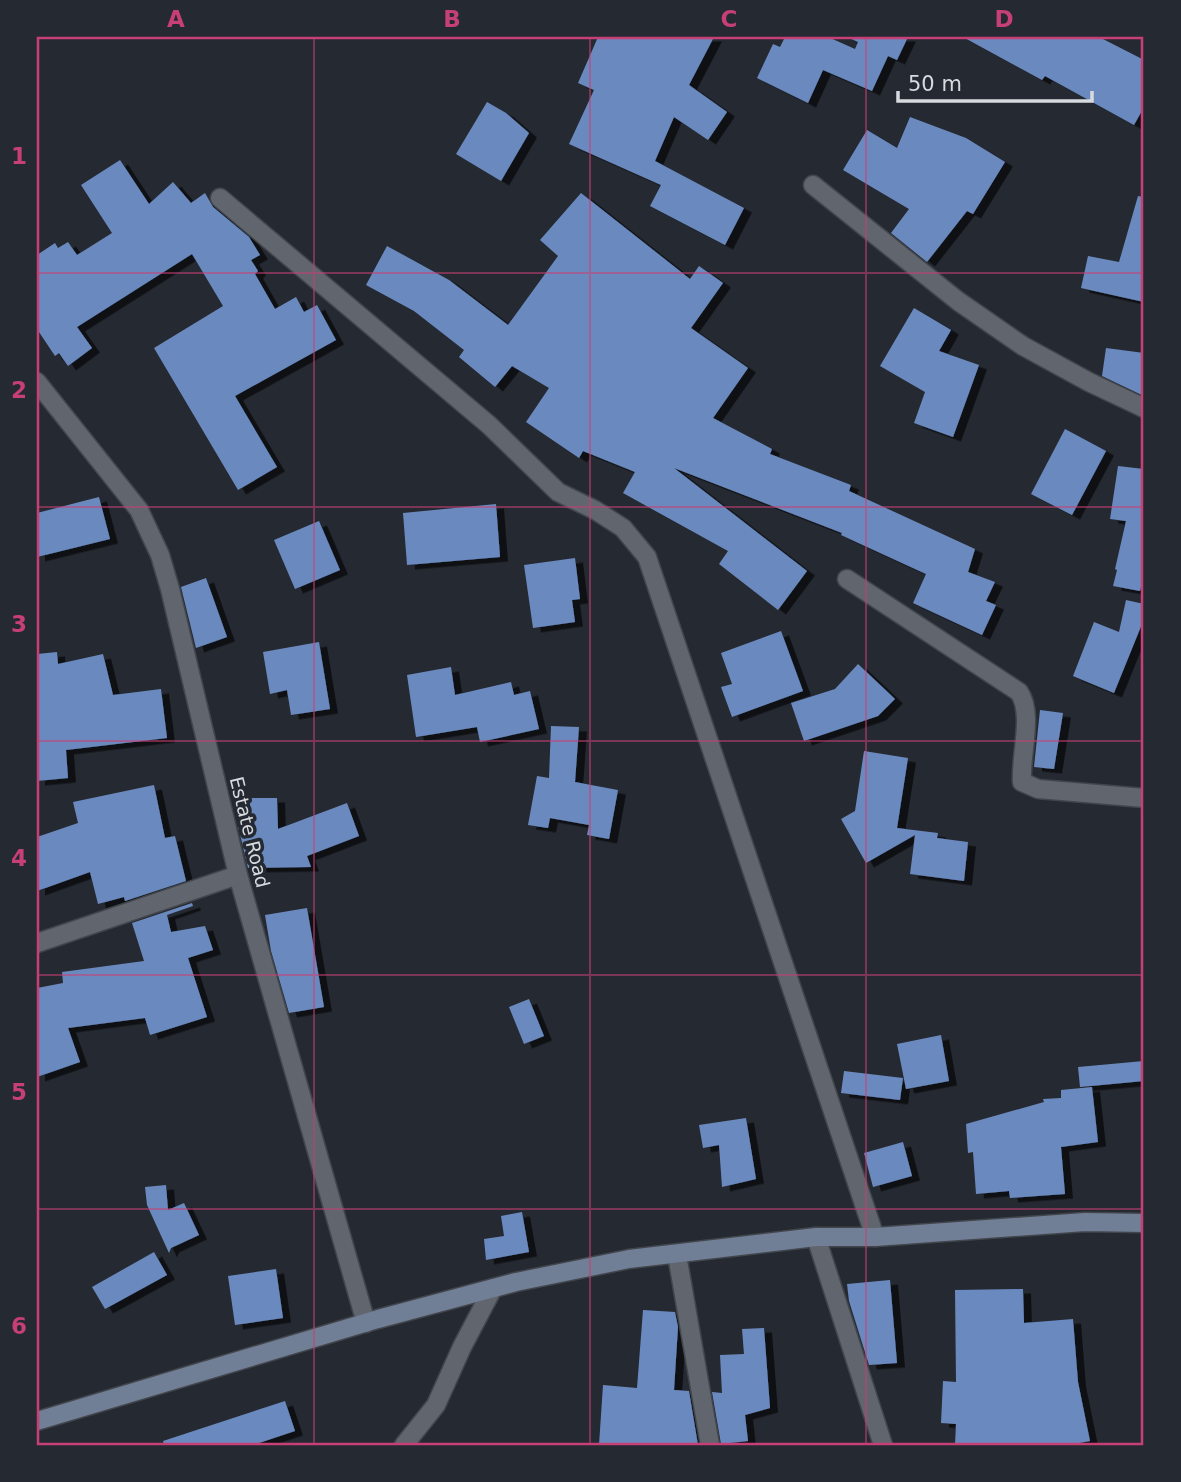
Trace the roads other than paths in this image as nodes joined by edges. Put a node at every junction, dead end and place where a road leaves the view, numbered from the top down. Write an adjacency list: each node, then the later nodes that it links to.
1 (813, 185): 4 (street)
2 (220, 198): 11 (street)
3 (37, 382): 7 (street, Estate Road)
4 (1144, 408)
5 (847, 579): 6 (street)
6 (1144, 798)
7 (238, 875): 8 (street); 14 (street, Estate Road)
8 (37, 943)
9 (1144, 1223): 11 (street)
10 (816, 1237): 11 (street); 12 (street); 18 (street)
11 (875, 1237)
12 (677, 1255): 13 (street); 17 (street)
13 (493, 1288): 14 (street); 16 (street)
14 (366, 1323): 15 (street)
15 (37, 1422)
16 (404, 1445)
17 (710, 1445)
18 (883, 1445)

